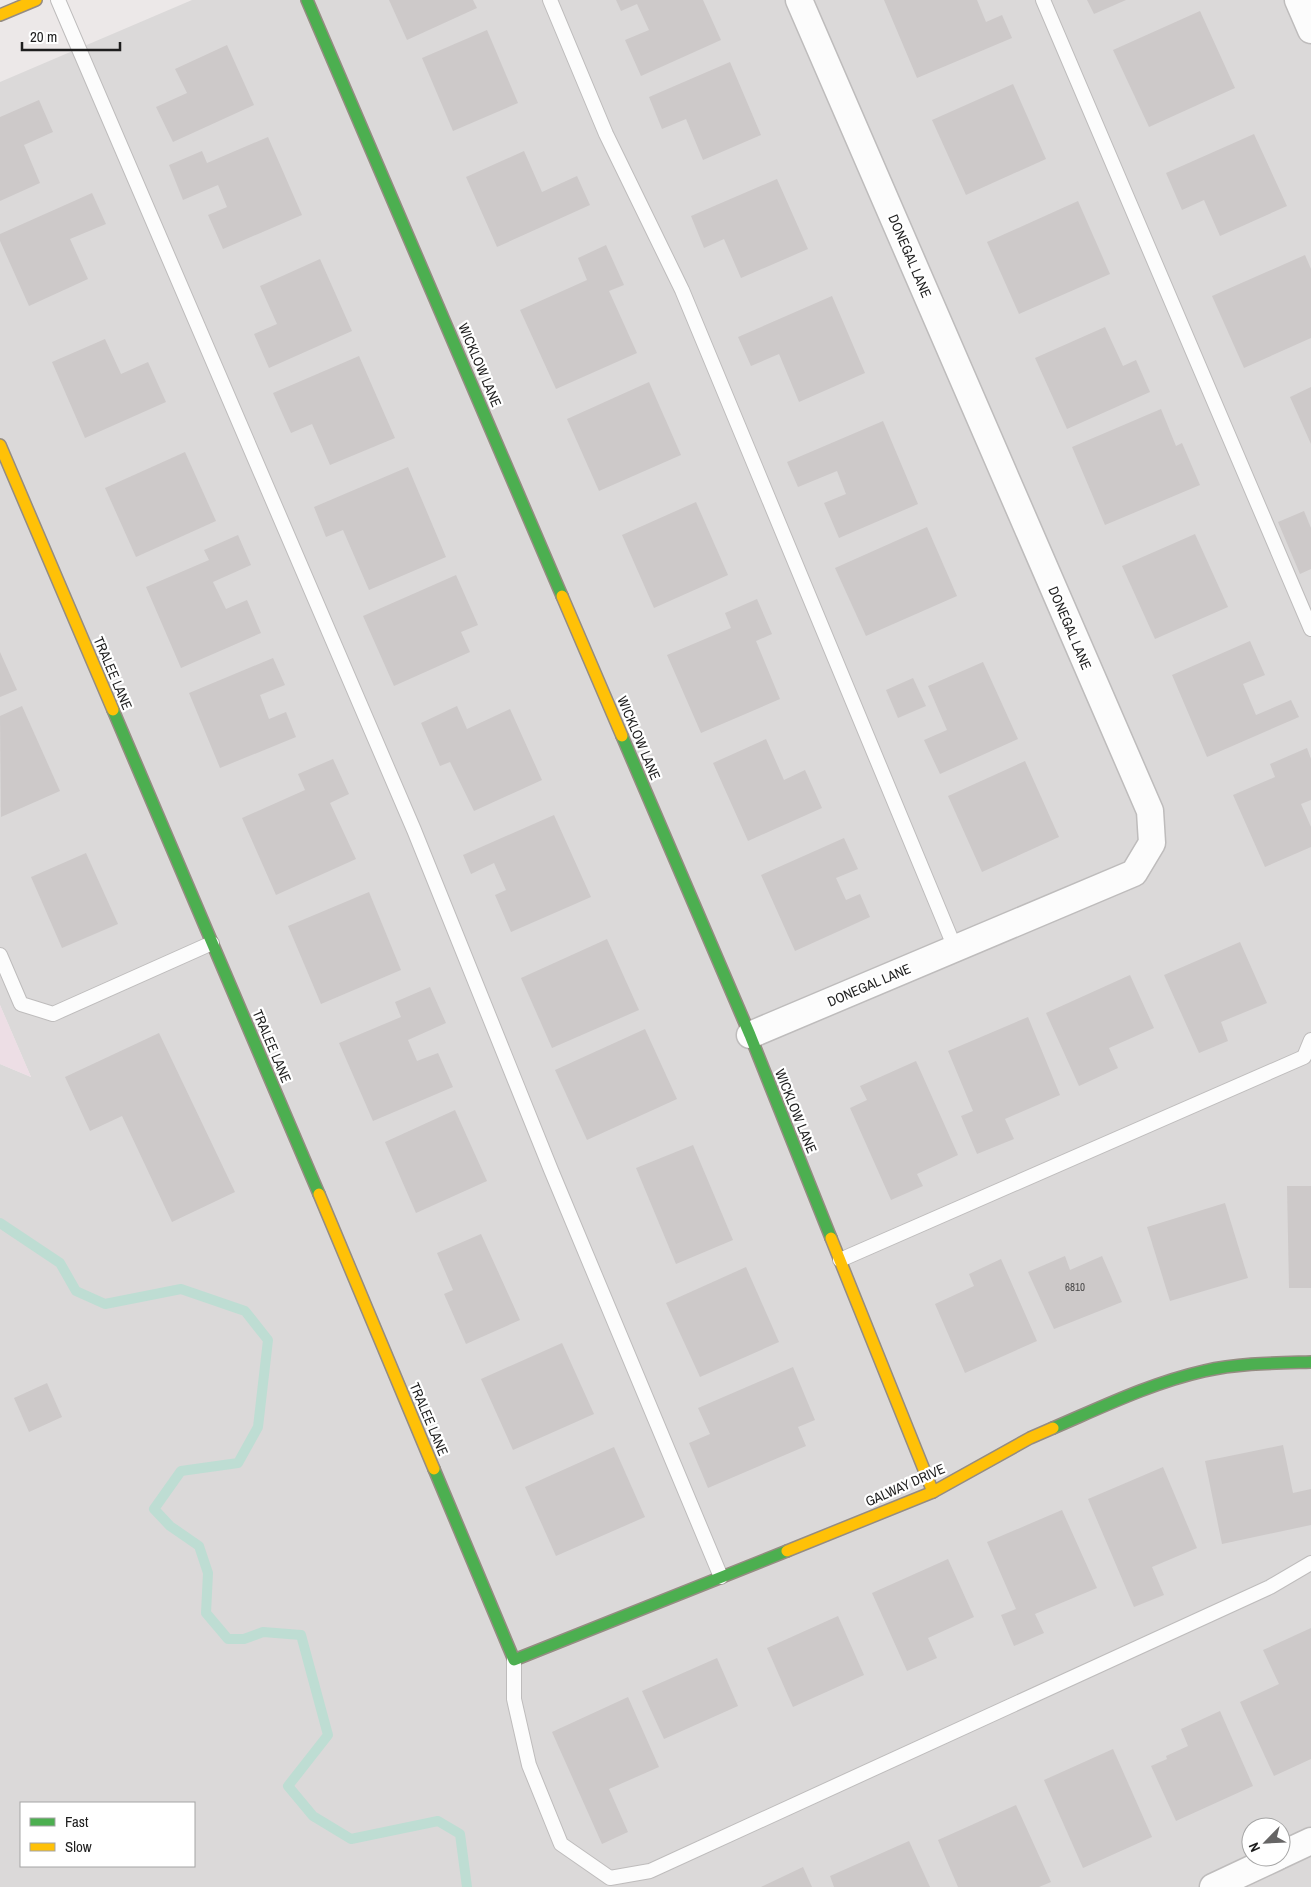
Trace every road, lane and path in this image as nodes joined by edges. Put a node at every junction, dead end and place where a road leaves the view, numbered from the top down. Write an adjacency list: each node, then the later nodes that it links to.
1 (36, 0): 8 (street)
2 (58, 0): 21 (lane)
3 (307, 0): 15 (street, WICKLOW LANE)
4 (550, 0): 13 (lane)
5 (799, 0): 13 (street, DONEGAL LANE)
6 (1043, 0): 11 (lane)
7 (1298, 0): 9 (street)
8 (0, 15)
9 (1311, 30)
10 (0, 444): 12 (street, TRALEE LANE)
11 (1311, 629)
12 (212, 943): 14 (lane); 22 (street, TRALEE LANE)
13 (955, 948): 15 (street, DONEGAL LANE)
14 (0, 955)
15 (750, 1035): 17 (street, WICKLOW LANE)
16 (1311, 1040): 17 (lane)
17 (840, 1260): 19 (street, WICKLOW LANE)
18 (1311, 1362): 19 (street, GALWAY DRIVE)
19 (933, 1492): 21 (street, GALWAY DRIVE)
20 (1311, 1563): 22 (lane)
21 (721, 1577): 22 (street, GALWAY DRIVE)
22 (514, 1660)
23 (1311, 1841): 24 (street)
24 (1291, 1850)
25 (1256, 1867): 26 (street)
26 (1214, 1887)

